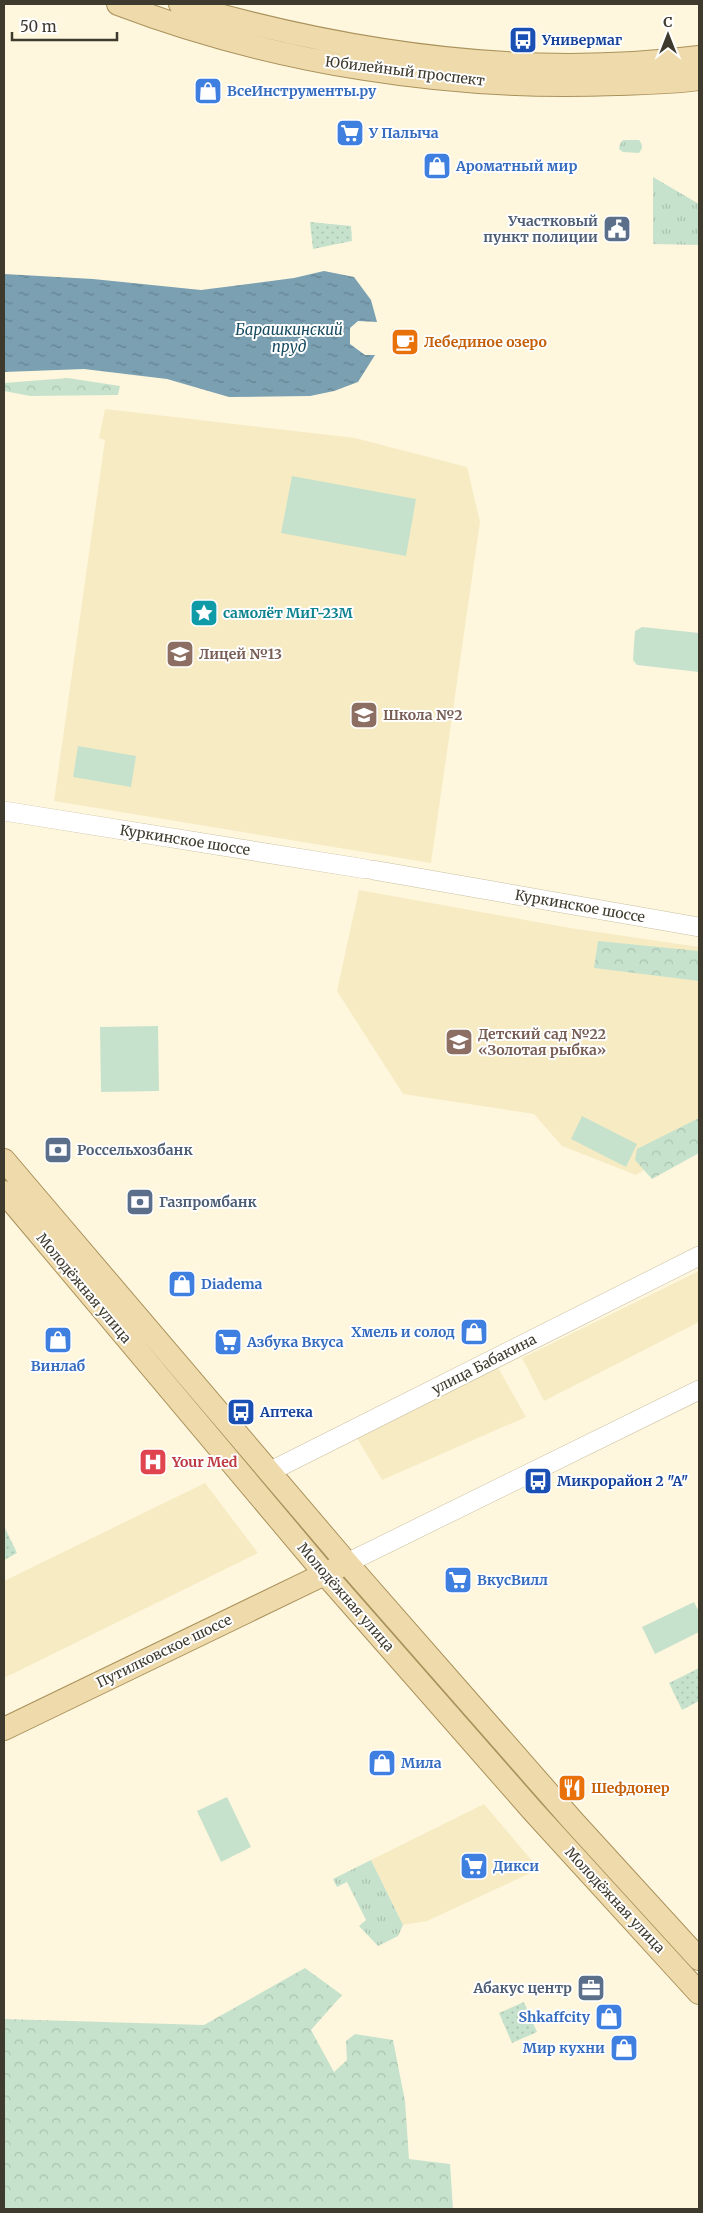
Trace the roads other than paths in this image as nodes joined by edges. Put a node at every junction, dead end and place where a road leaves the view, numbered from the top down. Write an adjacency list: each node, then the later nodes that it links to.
1 (118, 4): 4 (main road, Юбилейный проспект)
2 (180, 4): 3 (main road, Юбилейный проспект)
3 (699, 57)
4 (699, 79)
5 (4, 811): 6 (street, Куркинское шоссе)
6 (699, 927)
7 (4, 1160): 11 (main road, Молодёжная улица)
8 (4, 1192): 13 (main road, Молодёжная улица)
9 (699, 1256): 11 (street, улица Бабакина)
10 (699, 1390): 12 (street)
11 (269, 1472): 12 (main road, Молодёжная улица)
12 (347, 1563): 13 (main road, Путилковское шоссе); 15 (main road, Молодёжная улица)
13 (325, 1574): 14 (main road, Путилковское шоссе); 16 (main road, Молодёжная улица)
14 (4, 1729)
15 (699, 1959)
16 (699, 1992)

